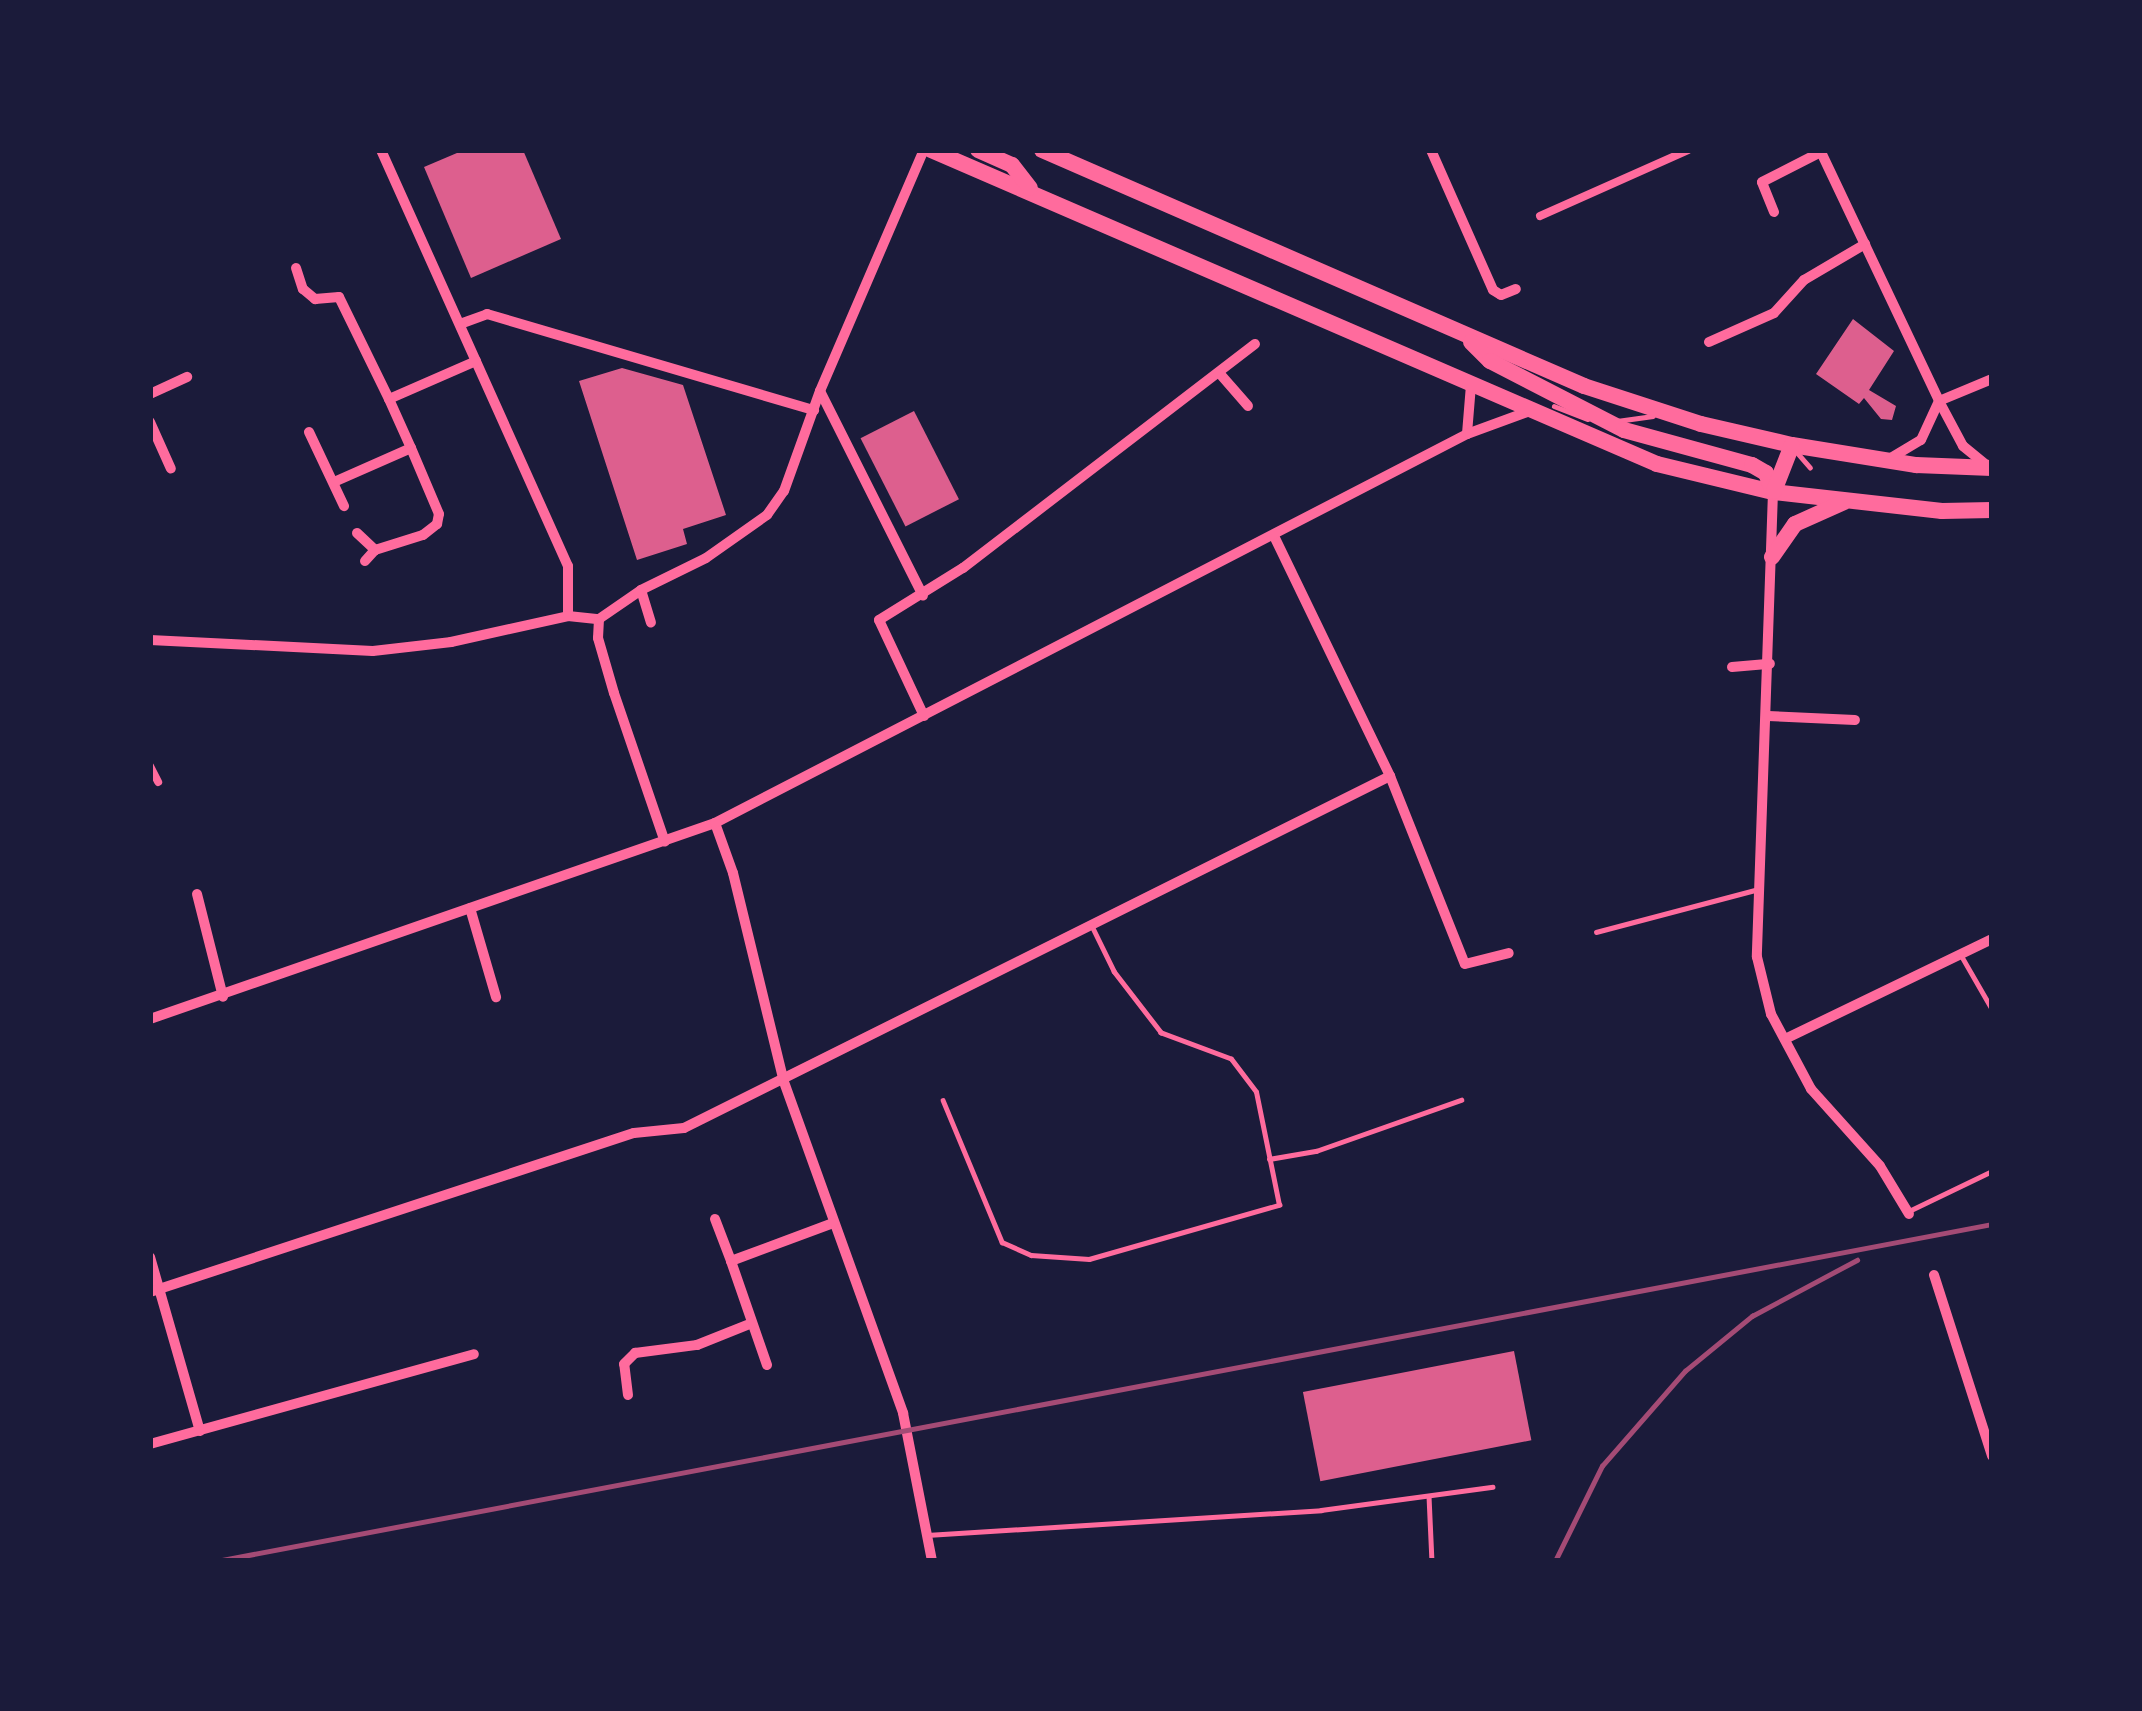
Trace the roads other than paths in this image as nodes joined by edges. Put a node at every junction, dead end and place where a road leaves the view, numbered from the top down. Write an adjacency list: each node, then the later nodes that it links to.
1 (381, 150): 16 (street)
2 (928, 150): 8 (main road); 25 (street)
3 (978, 150): 8 (main road)
4 (1042, 150): 17 (main road)
5 (1431, 150): 14 (street)
6 (1688, 150): 10 (street)
7 (1821, 151): 9 (street); 11 (street)
8 (1035, 194): 24 (main road)
9 (1774, 212)
10 (1540, 216)
11 (1865, 244): 18 (street); 28 (street)
12 (296, 268): 15 (street)
13 (344, 283): 15 (street)
14 (1516, 290)
15 (339, 297): 27 (street)
16 (460, 324): 20 (street); 31 (street)
17 (1461, 333): 33 (main road); 35 (main road)
18 (1709, 343)
19 (1256, 344): 21 (street)
20 (476, 361): 27 (street); 56 (street)
21 (1221, 375): 29 (street); 55 (street)
22 (187, 377): 26 (street)
23 (1992, 379): 28 (street)
24 (1471, 385): 32 (main road); 37 (street)
25 (820, 391): 31 (street); 55 (street)
26 (150, 394)
27 (389, 398): 39 (street)
28 (1939, 401): 40 (street); 42 (street)
29 (1248, 406)
30 (1554, 406): 35 (lane)
31 (814, 410): 54 (street)
32 (1530, 411): 37 (street); 45 (main road)
33 (1667, 413): 35 (lane); 38 (main road)
34 (150, 422): 43 (street)
35 (1608, 422): 45 (main road)
36 (309, 432): 44 (street)
37 (1467, 434): 50 (street)
38 (1792, 446): 40 (main road); 41 (lane); 45 (main road)
39 (411, 448): 44 (street); 51 (street)
40 (1886, 461): 42 (main road)
41 (1810, 467)
42 (1991, 468)
43 (171, 469)
44 (334, 482): 47 (street)
45 (1774, 492): 46 (main road); 52 (street)
46 (1844, 501): 48 (main road); 52 (main road)
47 (344, 506)
48 (1992, 510)
49 (357, 533): 51 (street)
50 (1274, 536): 62 (street); 66 (street)
51 (375, 550): 53 (street)
52 (1772, 557): 60 (street)
53 (365, 561)
54 (641, 590): 57 (street); 58 (street)
55 (923, 596): 62 (street)
56 (568, 616): 57 (street); 59 (street)
57 (598, 619): 69 (street)
58 (651, 622)
59 (150, 640)
60 (1770, 664): 61 (street); 63 (street)
61 (1732, 667)
62 (924, 716): 68 (street)
63 (1768, 716): 64 (street); 70 (street)
64 (1856, 720)
65 (150, 766): 67 (street)
66 (1390, 776): 73 (street); 76 (street)
67 (158, 782)
68 (716, 823): 69 (street); 83 (street)
69 (665, 842): 72 (street)
70 (1756, 890): 74 (lane); 82 (street)
71 (197, 894): 79 (street)
72 (470, 908): 78 (street); 79 (street)
73 (1091, 925): 83 (street); 86 (lane)
74 (1596, 932)
75 (1992, 939): 77 (street)
76 (1509, 953)
77 (1961, 955): 80 (lane); 82 (street)
78 (496, 997)
79 (223, 998): 81 (street)
80 (1992, 1009)
81 (150, 1019)
82 (1784, 1039): 88 (street)
83 (784, 1082): 90 (street); 94 (street)
84 (944, 1100): 86 (lane)
85 (1461, 1100): 86 (lane)
86 (1269, 1159)
87 (1992, 1171): 88 (lane)
88 (1908, 1213)
89 (715, 1219): 92 (street)
90 (833, 1223): 92 (street); 105 (street)
91 (150, 1257): 94 (street)
92 (731, 1261): 95 (street)
93 (1934, 1275): 99 (street)
94 (155, 1291): 100 (street)
95 (752, 1324): 97 (street); 98 (street)
96 (474, 1354): 100 (street)
97 (766, 1365)
98 (628, 1395)
99 (1987, 1425): 102 (street)
100 (200, 1431): 101 (street)
101 (150, 1444)
102 (1992, 1456)
103 (1492, 1487): 104 (lane)
104 (1429, 1496): 105 (lane); 107 (lane)
105 (927, 1535): 106 (street)
106 (932, 1561)
107 (1432, 1561)

